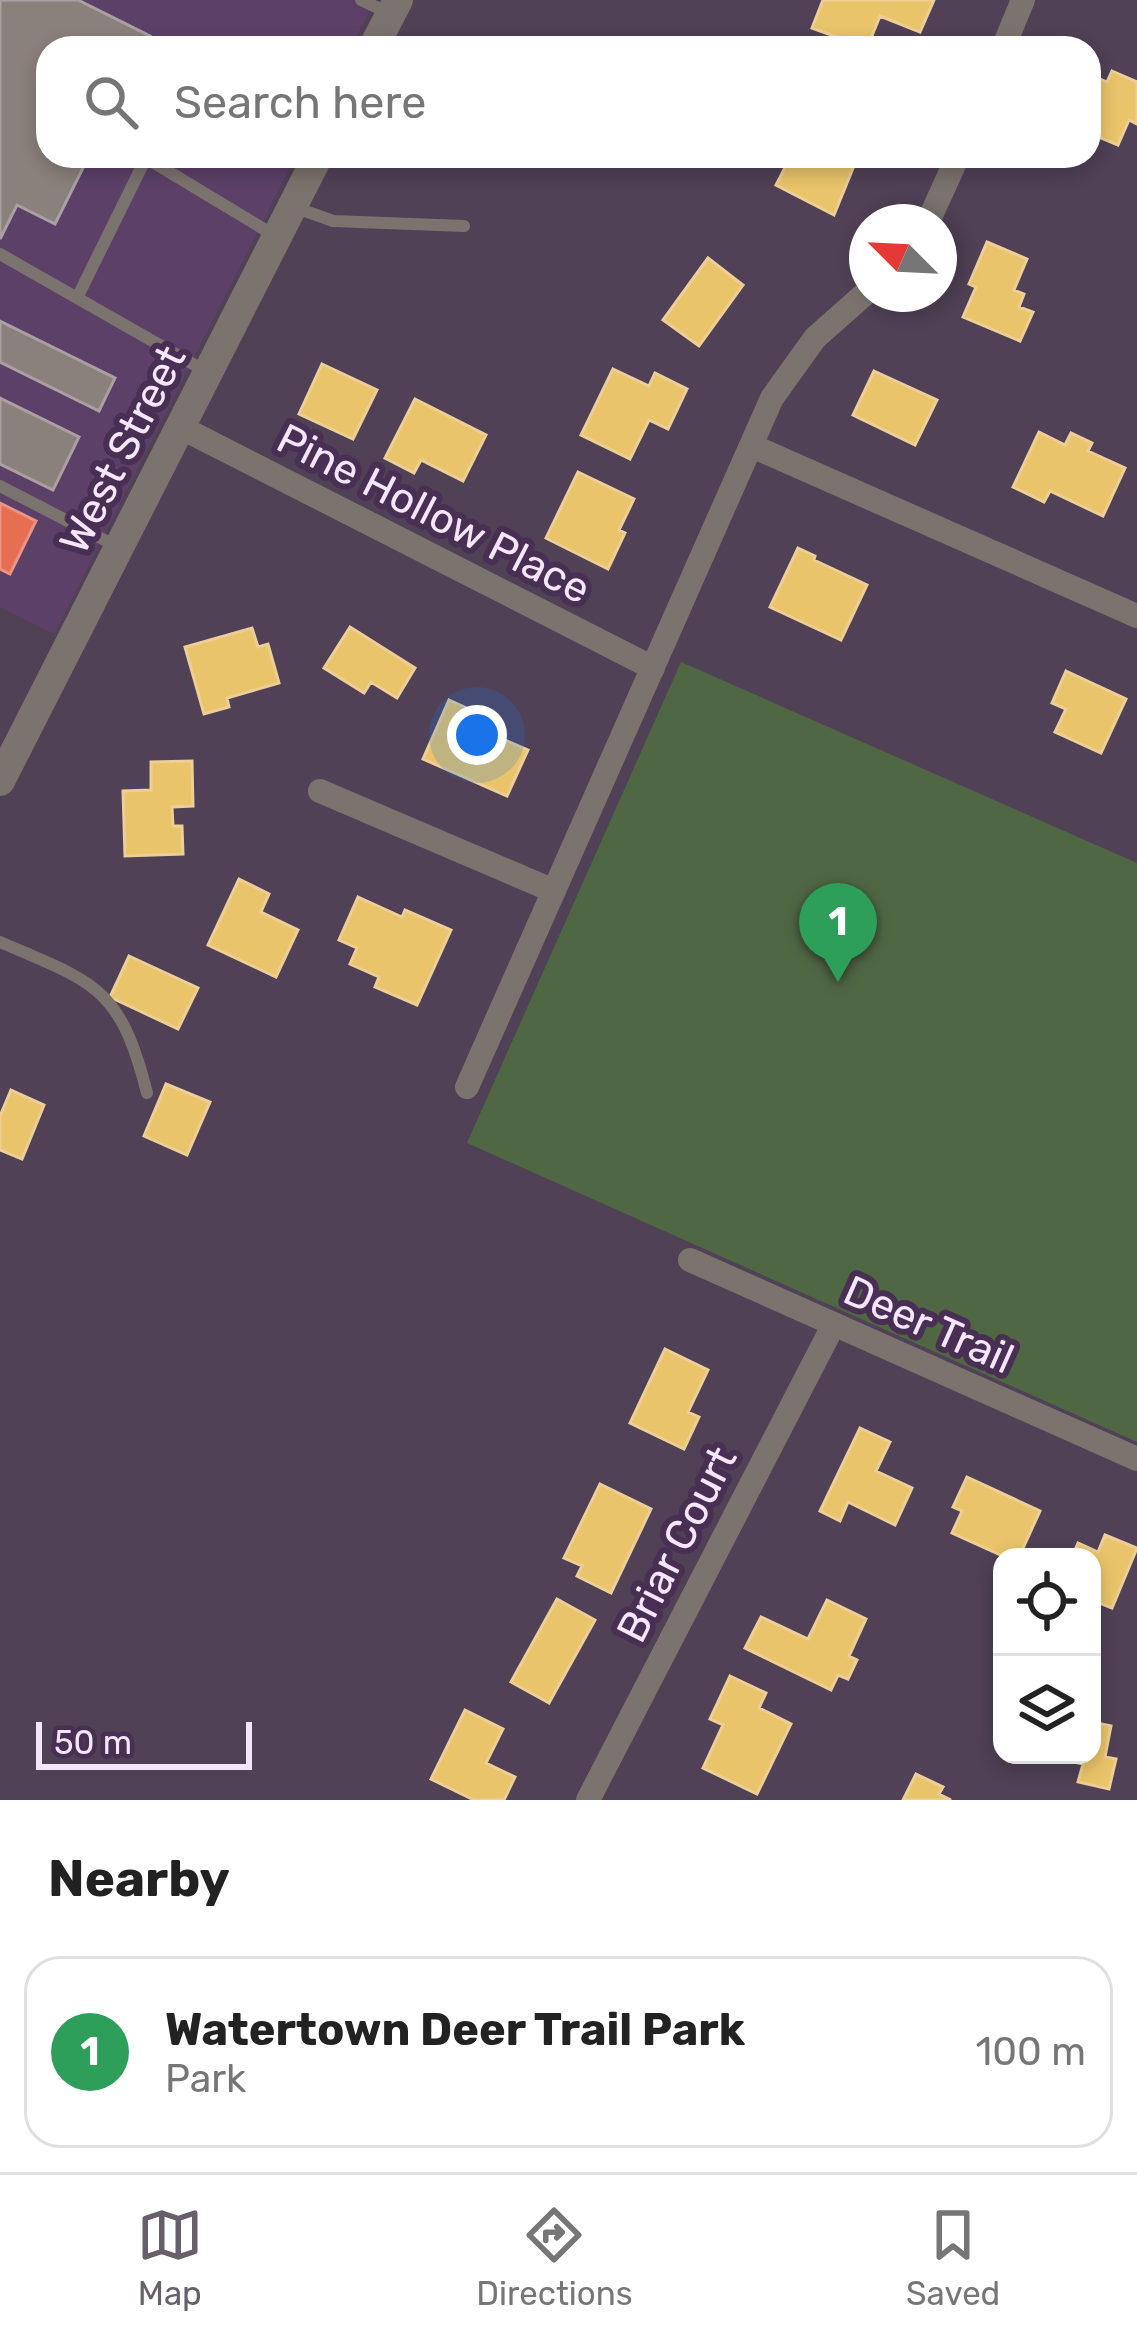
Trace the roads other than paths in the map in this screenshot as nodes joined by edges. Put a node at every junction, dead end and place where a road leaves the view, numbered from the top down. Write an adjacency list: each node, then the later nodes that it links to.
1 (361, 0): 3 (lane)
2 (1024, 0): 5 (street)
3 (394, 7): 4 (street)
4 (379, 36)
5 (1008, 36)
6 (141, 168): 15 (lane)
7 (163, 168): 13 (lane)
8 (312, 168): 11 (street, West Street)
9 (953, 168): 10 (street)
10 (936, 204)
11 (292, 207): 12 (lane); 13 (street, West Street)
12 (464, 226)
13 (277, 237): 17 (street, West Street)
14 (0, 254): 15 (lane)
15 (77, 298): 17 (lane)
16 (849, 308): 19 (street)
17 (208, 373): 18 (street, West Street)
18 (180, 427): 21 (street, West Street); 23 (street, Pine Hollow Place)
19 (752, 446): 22 (street); 23 (street)
20 (0, 486): 21 (lane)
21 (119, 547): 24 (street, West Street)
22 (1137, 616)
23 (653, 668): 26 (street)
24 (4, 765)
25 (320, 791): 26 (street)
26 (554, 891): 28 (street)
27 (0, 942): 29 (lane)
28 (467, 1087)
29 (147, 1093)
30 (690, 1260): 31 (street, Deer Trail)
31 (834, 1324): 32 (street, Deer Trail); 33 (street, Briar Court)
32 (1137, 1459)
33 (588, 1800)

